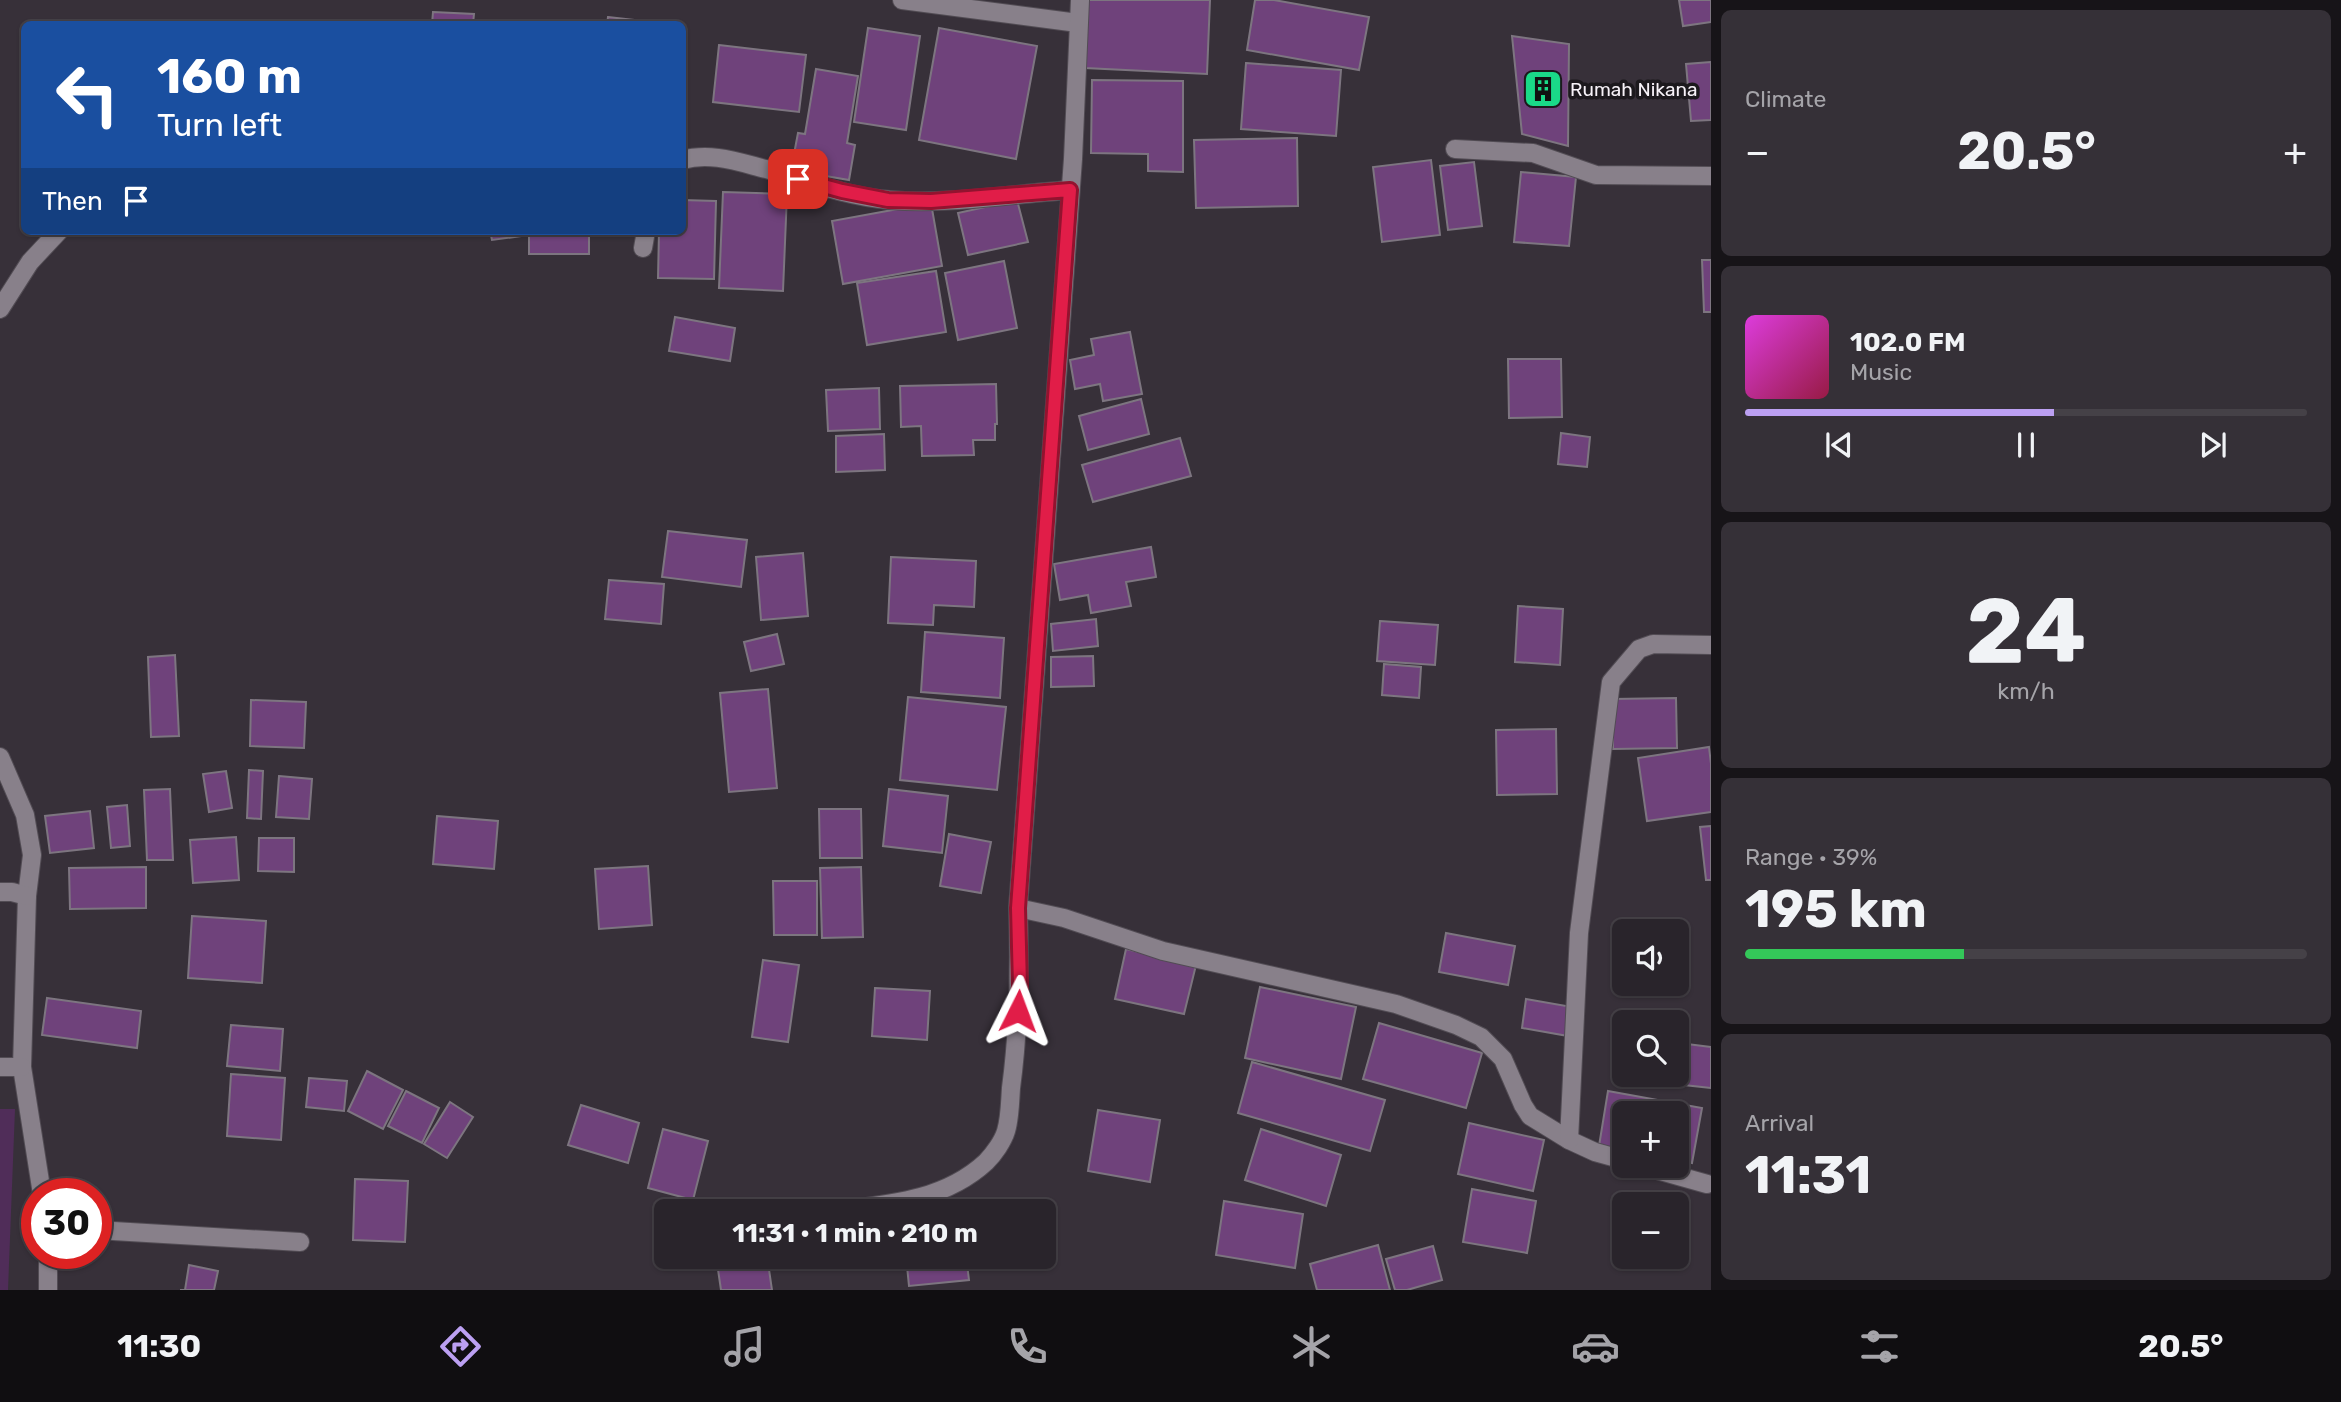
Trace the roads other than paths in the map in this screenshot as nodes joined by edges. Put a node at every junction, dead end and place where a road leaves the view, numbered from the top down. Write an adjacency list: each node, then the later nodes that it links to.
1 (902, 0): 3 (street)
2 (1080, 0): 3 (street)
3 (1078, 23): 7 (street)
4 (1455, 149): 6 (street)
5 (686, 159): 7 (street)
6 (1711, 176)
7 (1070, 190): 14 (street)
8 (55, 235): 9 (street)
9 (0, 309)
10 (1711, 645): 17 (street)
11 (0, 757): 13 (street)
12 (0, 892): 13 (street)
13 (27, 896): 16 (street)
14 (1018, 908): 17 (street); 22 (street)
15 (0, 1067): 16 (street)
16 (22, 1067): 19 (street)
17 (1569, 1140): 18 (street)
18 (1612, 1157)
19 (39, 1178)
20 (1686, 1178): 21 (street)
21 (1707, 1184)
22 (914, 1199)
23 (112, 1231): 24 (street)
24 (300, 1242)
25 (47, 1269): 26 (street)
26 (48, 1290)

